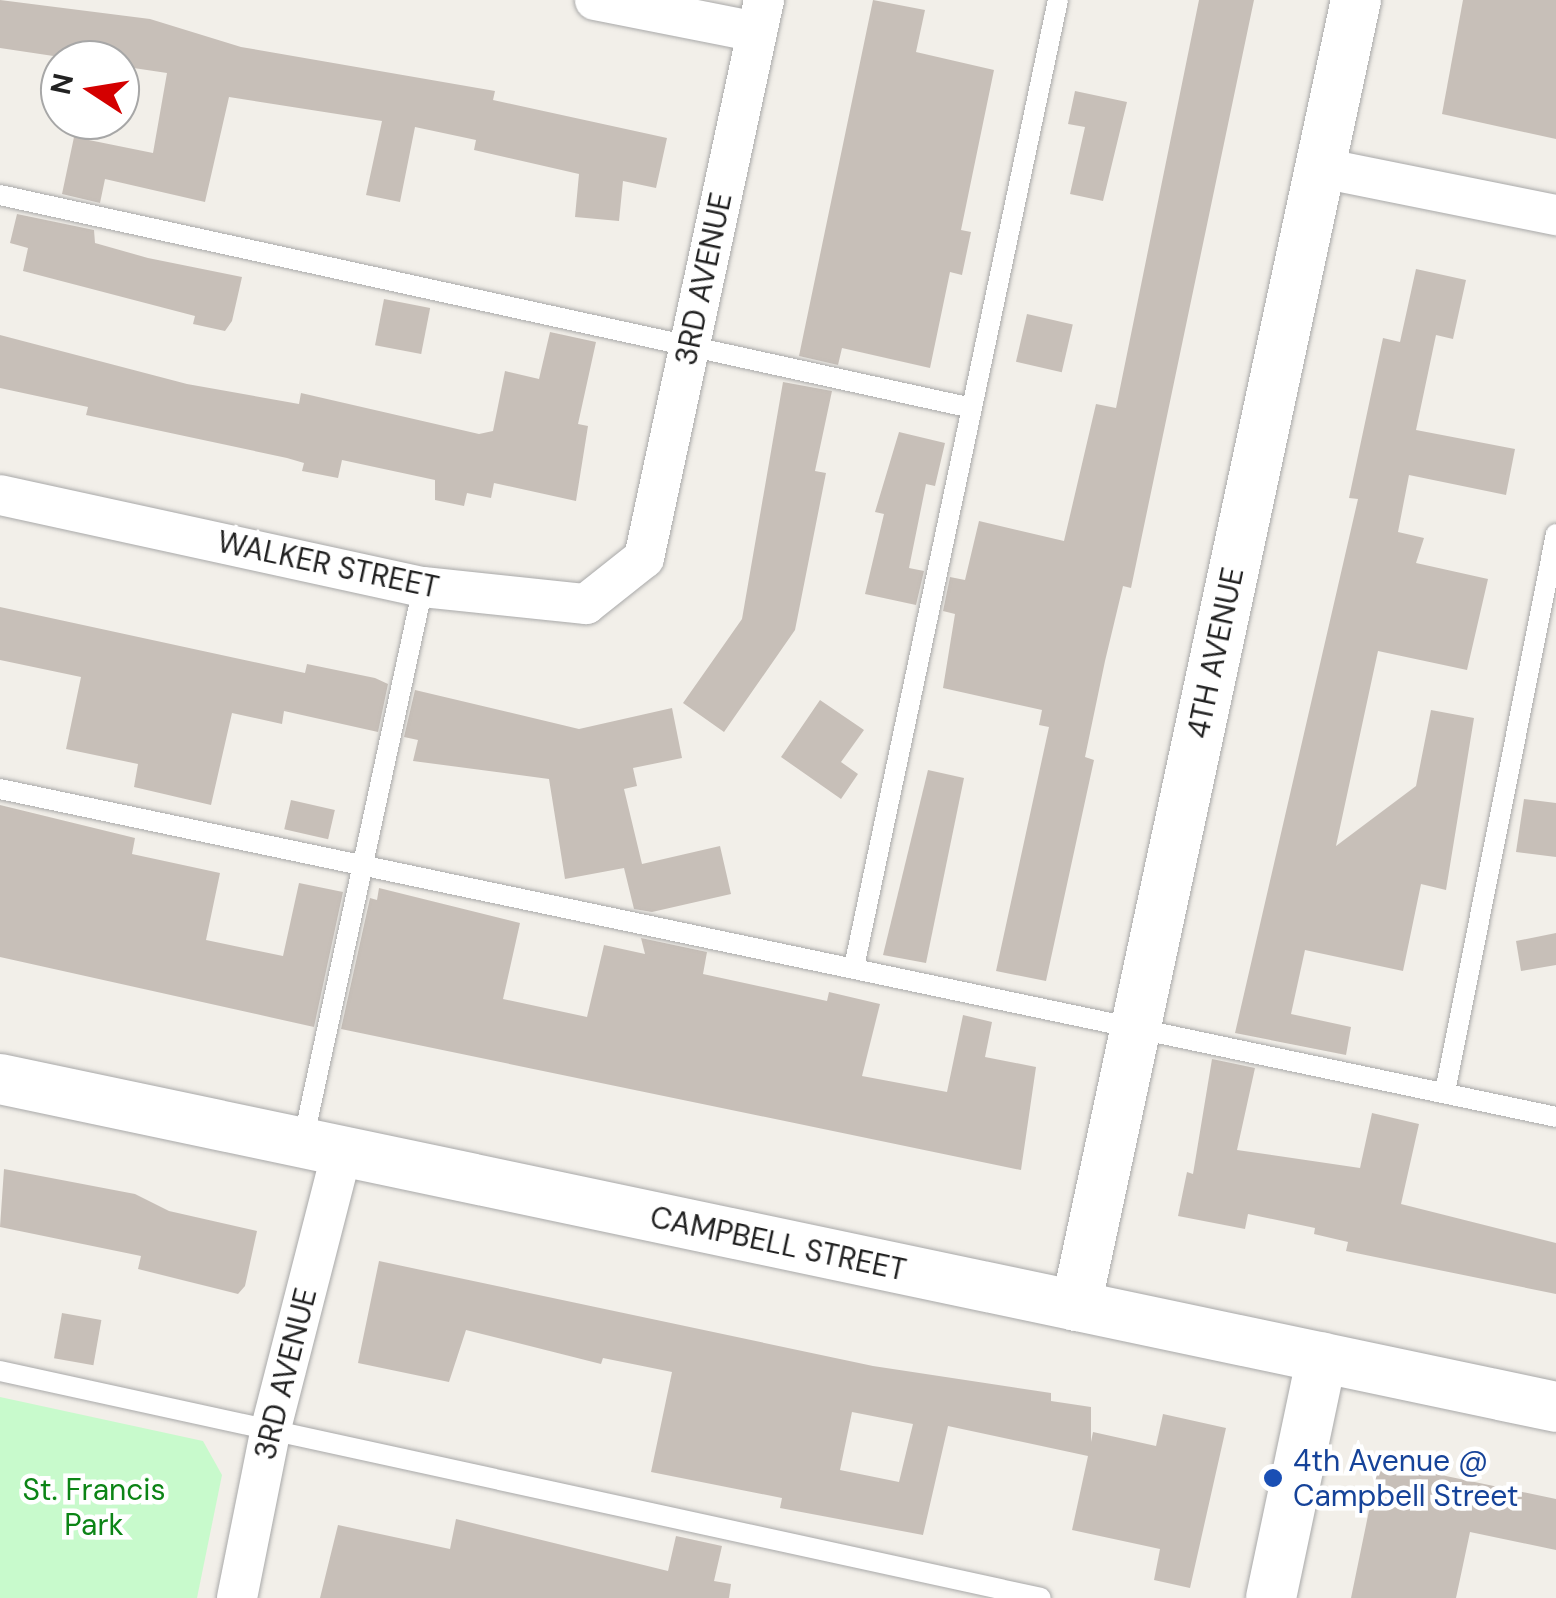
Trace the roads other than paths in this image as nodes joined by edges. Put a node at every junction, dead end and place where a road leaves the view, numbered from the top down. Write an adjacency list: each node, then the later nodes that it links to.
1 (595, 0): 4 (street)
2 (1058, 0): 9 (lane)
3 (1356, 0): 5 (street, 4TH AVENUE)
4 (761, 16): 8 (street, 3RD AVENUE)
5 (1322, 168): 7 (street); 17 (street, 4TH AVENUE)
6 (0, 194): 8 (lane)
7 (1556, 215)
8 (691, 341): 9 (lane); 12 (street, 3RD AVENUE)
9 (972, 408): 16 (lane)
10 (0, 495): 13 (street, WALKER STREET)
11 (1556, 534): 19 (lane)
12 (644, 558): 13 (street, WALKER STREET)
13 (423, 587): 15 (lane)
14 (0, 789): 15 (lane)
15 (363, 865): 16 (lane); 21 (lane)
16 (854, 966): 17 (lane)
17 (1135, 1023): 19 (lane); 22 (street, 4TH AVENUE)
18 (0, 1080): 21 (street, CAMPBELL STREET)
19 (1444, 1092): 20 (lane)
20 (1556, 1117)
21 (322, 1148): 22 (street, CAMPBELL STREET); 26 (street, 3RD AVENUE)
22 (1076, 1306): 23 (street, CAMPBELL STREET)
23 (1322, 1357): 25 (street, CAMPBELL STREET); 29 (street)
24 (0, 1371): 26 (lane)
25 (1556, 1408)
26 (271, 1428): 27 (street, 3RD AVENUE); 28 (lane)
27 (237, 1598)
28 (1041, 1598)
29 (1271, 1598)

